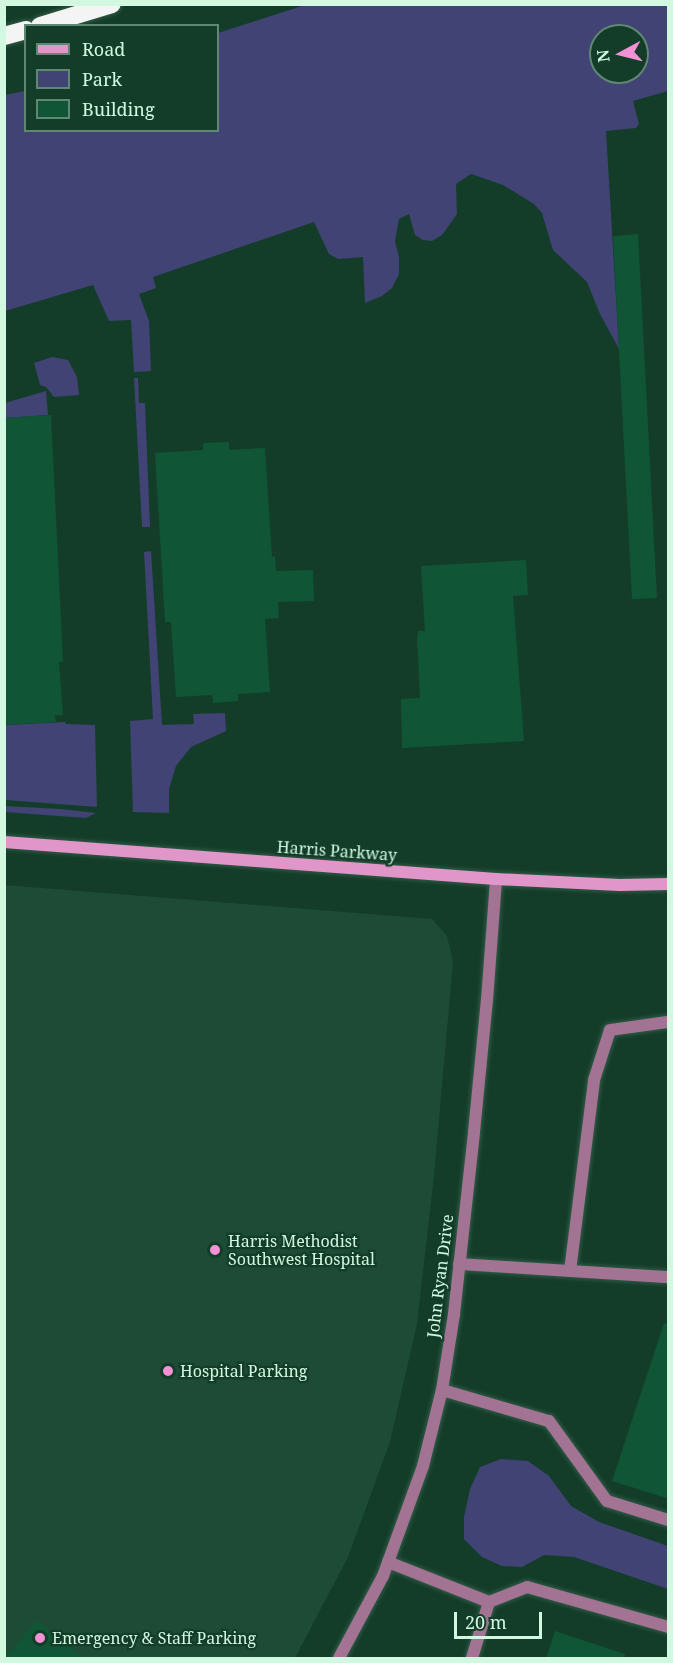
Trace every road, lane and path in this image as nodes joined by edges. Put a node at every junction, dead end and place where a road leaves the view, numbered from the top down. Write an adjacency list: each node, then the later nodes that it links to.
1 (112, 4): 2 (highway)
2 (47, 24)
3 (24, 31): 4 (highway)
4 (4, 36)
5 (4, 842): 6 (street, Harris Parkway)
6 (496, 879): 7 (street, Harris Parkway); 9 (street, John Ryan Drive)
7 (669, 884)
8 (669, 1022): 10 (street)
9 (459, 1263): 10 (street); 12 (street, John Ryan Drive)
10 (570, 1271): 11 (street)
11 (669, 1277)
12 (442, 1390): 13 (street); 14 (street, John Ryan Drive)
13 (669, 1520)
14 (388, 1562): 15 (street); 17 (street, John Ryan Drive)
15 (489, 1602): 16 (street); 18 (street)
16 (669, 1627)
17 (339, 1659)
18 (472, 1659)

